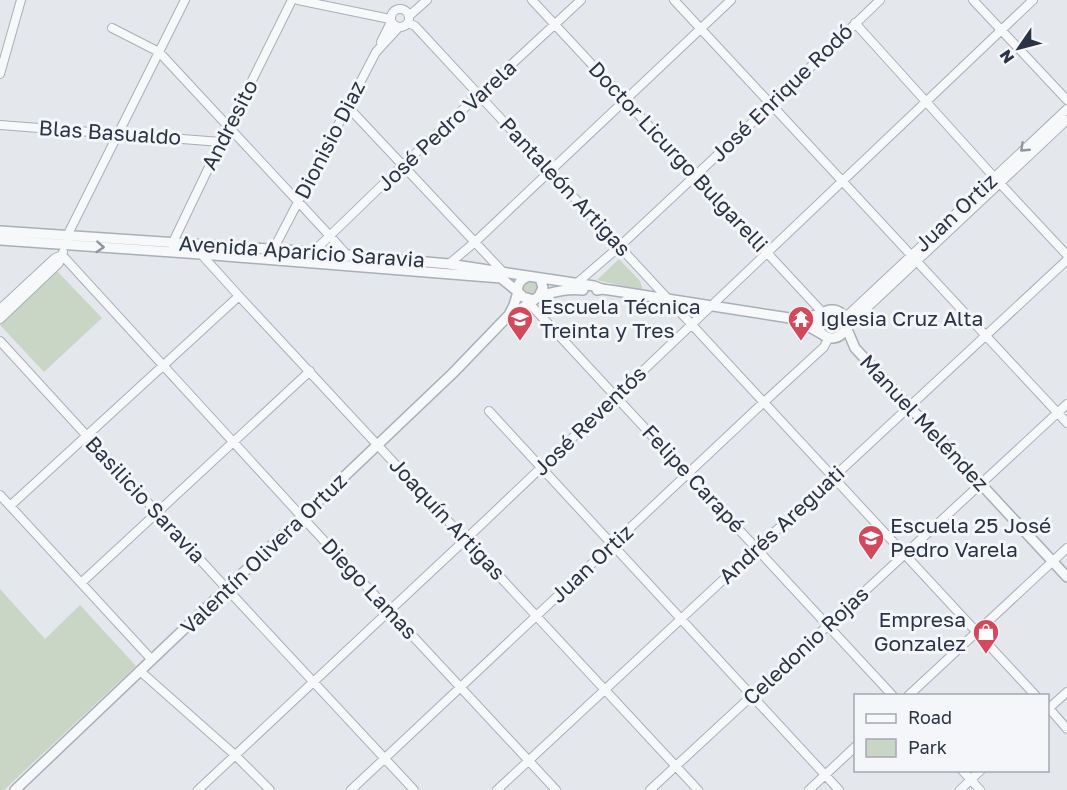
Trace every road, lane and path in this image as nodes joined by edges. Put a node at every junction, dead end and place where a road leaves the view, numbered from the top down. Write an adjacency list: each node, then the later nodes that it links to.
1 (21, 0): 25 (street)
2 (185, 0): 23 (street)
3 (292, 0): 35 (street, Andresito)
4 (298, 0): 16 (street)
5 (403, 0): 14 (street)
6 (427, 0): 15 (street)
7 (532, 0): 18 (street, Doctor Licurgo Bulgarelli)
8 (581, 0): 18 (street, José Pedro Varela)
9 (675, 0): 21 (street)
10 (731, 0): 21 (street)
11 (880, 0): 17 (street, José Enrique Rodó)
12 (973, 0): 22 (street)
13 (1033, 0): 22 (street, José Reventós)
14 (397, 8): 15 (street); 16 (street)
15 (408, 19): 19 (street); 26 (street, Pantaleón Artigas)
16 (391, 20): 19 (street); 24 (street)
17 (855, 23): 29 (street); 30 (street, José Enrique Rodó)
18 (555, 25): 26 (street, José Pedro Varela); 27 (street, Doctor Licurgo Bulgarelli)
19 (399, 27): 24 (street, Dionisio Diaz)
20 (112, 28): 23 (street)
21 (701, 28): 27 (street); 30 (street)
22 (1002, 30): 28 (street); 29 (street, José Reventós)
23 (159, 52): 35 (street); 36 (street)
24 (376, 52): 31 (street, Dionisio Diaz)
25 (0, 74)
26 (478, 96): 38 (street, José Pedro Varela); 39 (street, Pantaleón Artigas)
27 (625, 100): 39 (street); 40 (street, Doctor Licurgo Bulgarelli)
28 (1067, 100)
29 (925, 102): 41 (street); 42 (street, José Reventós)
30 (772, 104): 40 (street, José Enrique Rodó); 42 (street)
31 (348, 107): 38 (street); 43 (street, Dionisio Diaz)
32 (1067, 109): 41 (street, Juan Ortiz, one-way to 41)
33 (1067, 120): 41 (street, Juan Ortiz)
34 (0, 125): 36 (street, Blas Basualdo)
35 (229, 127): 37 (street, Andresito); 43 (street)
36 (118, 134): 37 (street, Blas Basualdo); 47 (street)
37 (221, 142): 50 (street, Andresito)
38 (403, 165): 45 (street, José Pedro Varela); 48 (street)
39 (549, 172): 48 (street); 49 (street, Pantaleón Artigas)
40 (695, 175): 49 (street, José Enrique Rodó); 53 (street, Doctor Licurgo Bulgarelli)
41 (997, 180): 56 (street, Juan Ortiz); 57 (street)
42 (842, 181): 53 (street, José Reventós); 56 (street)
43 (298, 202): 45 (street); 55 (street, Dionisio Diaz)
44 (0, 231): 47 (street, Avenida Aparicio Saravia)
45 (330, 236): 52 (street, José Pedro Varela); 58 (street)
46 (0, 240): 47 (street, Avenida Aparicio Saravia)
47 (67, 240): 50 (street, Avenida Aparicio Saravia); 54 (street)
48 (475, 242): 59 (street); 60 (street)
49 (620, 246): 61 (street, Pantaleón Artigas); 64 (street, José Enrique Rodó)
50 (173, 247): 51 (street, Avenida Aparicio Saravia)
51 (201, 250): 55 (street, Avenida Aparicio Saravia); 67 (street, Joaquín Artigas)
52 (313, 252): 55 (street, Avenida Aparicio Saravia); 58 (street, Avenida Aparicio Saravia)
53 (767, 253): 71 (street, José Reventós); 73 (street, Doctor Licurgo Bulgarelli)
54 (62, 255): 72 (street); 75 (street); 83 (street, Diego Lamas)
55 (272, 255): 58 (street, Avenida Aparicio Saravia)
56 (914, 258): 77 (street, Juan Ortiz); 79 (street)
57 (1067, 258): 79 (street, Andrés Areguati)
58 (347, 261): 59 (street, Avenida Aparicio Saravia); 66 (street, Avenida Aparicio Saravia)
59 (449, 264): 60 (street, Avenida Aparicio Saravia)
60 (502, 271): 62 (street, Avenida Aparicio Saravia)
61 (647, 275): 68 (street, Pantaleón Artigas); 70 (street, Pantaleón Artigas)
62 (528, 276): 63 (street, Avenida Aparicio Saravia); 66 (street)
63 (540, 278): 64 (street, Avenida Aparicio Saravia); 69 (street)
64 (577, 283): 65 (street, Avenida Aparicio Saravia)
65 (602, 289): 68 (street, Avenida Aparicio Saravia); 69 (street, Avenida Aparicio Saravia)
66 (517, 292): 69 (street); 74 (street, Valentín Olivera Ortuz)
67 (239, 296): 83 (street); 84 (street, Joaquín Artigas)
68 (650, 297): 70 (street, Avenida Aparicio Saravia)
69 (534, 300): 74 (street, Valentín Olivera Ortuz); 85 (street, Felipe Carapé)
70 (670, 300): 71 (street, Avenida Aparicio Saravia); 78 (street, Pantaleón Artigas)
71 (711, 307): 76 (street, Avenida Aparicio Saravia); 78 (street, José Reventós)
72 (0, 309)
73 (823, 314): 76 (street, Avenida Aparicio Saravia); 77 (street); 80 (street)
74 (509, 315): 94 (street, Valentín Olivera Ortuz)
75 (0, 319)
76 (796, 319): 80 (street, Avenida Aparicio Saravia)
77 (845, 323): 80 (street); 82 (street, Manuel Meléndez)
78 (692, 324): 85 (street, José Reventós); 86 (street, Pantaleón Artigas)
79 (986, 335): 88 (street, Andrés Areguati); 90 (street)
80 (828, 336): 82 (street, Manuel Meléndez); 86 (street, Juan Ortiz)
81 (0, 341): 92 (street, Basilicio Saravia)
82 (855, 348): 88 (street, Manuel Meléndez)
83 (163, 365): 92 (street); 93 (street, Diego Lamas)
84 (310, 371): 93 (street); 94 (street, Joaquín Artigas)
85 (616, 396): 95 (street, José Reventós); 96 (street, Felipe Carapé)
86 (764, 402): 96 (street, Juan Ortiz); 97 (street, Pantaleón Artigas)
87 (1067, 404): 90 (street, Celedonio Rojas)
88 (909, 407): 97 (street, Andrés Areguati); 98 (street, Manuel Meléndez)
89 (489, 411): 95 (street)
90 (1058, 413): 91 (street); 98 (street, Celedonio Rojas)
91 (1067, 423)
92 (86, 436): 100 (street); 101 (street, Basilicio Saravia)
93 (233, 442): 101 (street); 102 (street, Diego Lamas)
94 (378, 446): 102 (street, Valentín Olivera Ortuz); 103 (street, Joaquín Artigas)
95 (541, 467): 103 (street, José Reventós); 104 (street)
96 (688, 474): 104 (street, Juan Ortiz); 106 (street, Felipe Carapé)
97 (834, 478): 106 (street, Andrés Areguati); 107 (street, Pantaleón Artigas)
98 (981, 484): 107 (street, Celedonio Rojas); 108 (street, Manuel Meléndez)
99 (0, 495): 100 (street)
100 (10, 506): 110 (street)
101 (157, 513): 110 (street); 111 (street, Basilicio Saravia)
102 (302, 518): 111 (street, Valentín Olivera Ortuz); 112 (street, Diego Lamas)
103 (466, 539): 112 (street, José Reventós); 113 (street, Joaquín Artigas)
104 (613, 544): 113 (street, Juan Ortiz); 114 (street)
105 (1067, 548): 108 (street)
106 (757, 549): 114 (street, Andrés Areguati); 115 (street, Felipe Carapé)
107 (905, 554): 115 (street, Celedonio Rojas); 116 (street, Pantaleón Artigas)
108 (1053, 562): 109 (street, Manuel Meléndez); 116 (street)
109 (1067, 578)
110 (81, 583): 117 (street)
111 (227, 589): 117 (street, Valentín Olivera Ortuz); 119 (street, Basilicio Saravia)
112 (389, 611): 119 (street, José Reventós); 120 (street, Diego Lamas)
113 (537, 615): 120 (street, Juan Ortiz); 121 (street, Joaquín Artigas)
114 (681, 618): 121 (street, Andrés Areguati); 126 (street)
115 (827, 625): 123 (street, Felipe Carapé); 126 (street, Celedonio Rojas)
116 (977, 632): 124 (street); 125 (street, Pantaleón Artigas)
117 (152, 660): 118 (street, Valentín Olivera Ortuz)
118 (141, 671): 131 (street); 139 (street, Valentín Olivera Ortuz)
119 (314, 682): 131 (street, José Reventós); 132 (street, Basilicio Saravia)
120 (460, 687): 132 (street, Juan Ortiz); 133 (street, Diego Lamas)
121 (605, 689): 133 (street, Andrés Areguati); 134 (street, Joaquín Artigas)
122 (1067, 692): 127 (street)
123 (891, 694)
124 (910, 694)
125 (1034, 694)
126 (753, 696): 134 (street, Celedonio Rojas); 137 (street)
127 (1049, 707)
128 (1049, 709): 129 (street)
129 (1067, 729)
130 (854, 747): 137 (street)
131 (235, 755): 140 (street, José Reventós); 141 (street)
132 (385, 758): 142 (street, Juan Ortiz); 143 (street, Basilicio Saravia)
133 (528, 761): 144 (street, Andrés Areguati); 145 (street, Diego Lamas)
134 (676, 766): 146 (street, Celedonio Rojas); 147 (street, Joaquín Artigas)
135 (963, 772): 138 (street)
136 (980, 772): 138 (street)
137 (825, 775): 148 (street); 149 (street)
138 (971, 780): 150 (street); 151 (street)
139 (15, 790)
140 (198, 790)
141 (270, 790)
142 (351, 790)
143 (414, 790)
144 (497, 790)
145 (556, 790)
146 (650, 790)
147 (698, 790)
148 (809, 790)
149 (839, 790)
150 (960, 790)
151 (980, 790)

